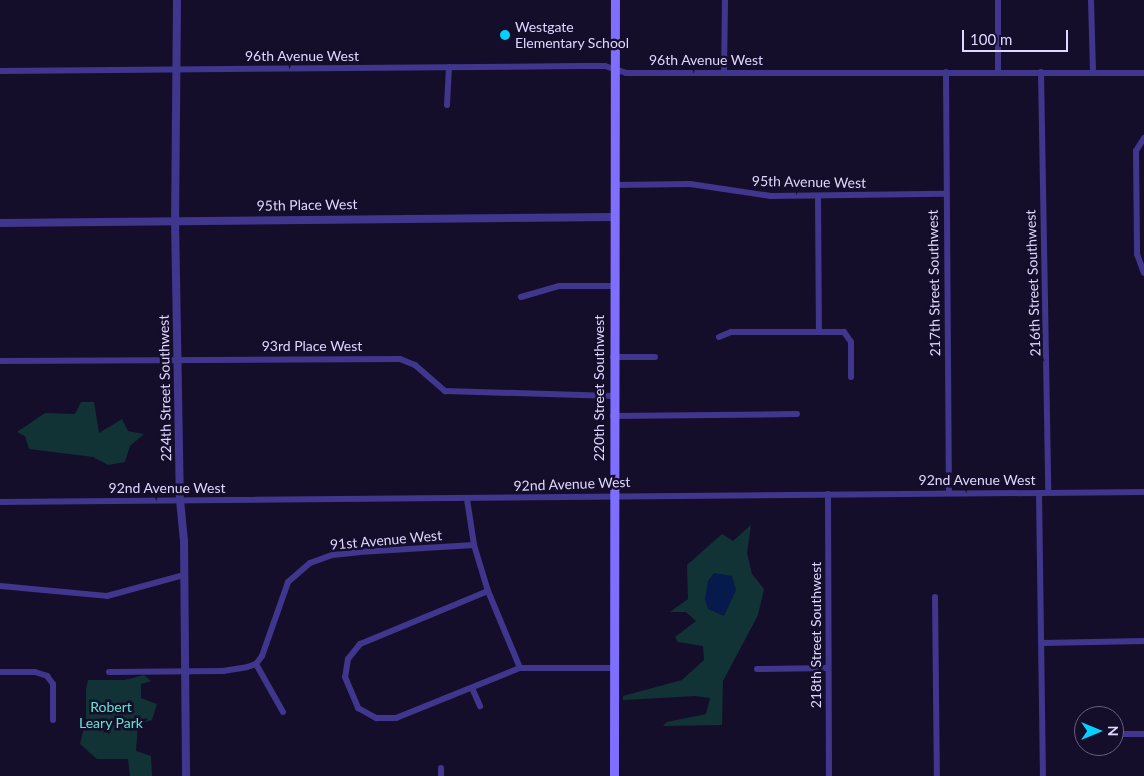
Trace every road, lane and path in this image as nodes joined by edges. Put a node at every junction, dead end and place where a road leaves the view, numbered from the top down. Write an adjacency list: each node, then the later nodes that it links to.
1 (177, 0): 8 (street, 224th Street Southwest)
2 (614, 0): 7 (main road, 220th Street Southwest)
3 (724, 0): 14 (street)
4 (998, 0): 11 (street)
5 (1091, 0): 13 (street)
6 (448, 67): 7 (street, 96th Avenue West); 8 (street, 96th Avenue West); 16 (street)
7 (614, 69): 14 (street, 96th Avenue West); 18 (main road, 220th Street Southwest)
8 (175, 70): 9 (street, 96th Avenue West); 22 (street, 224th Street Southwest)
9 (0, 71)
10 (946, 72): 11 (street, 96th Avenue West); 14 (street, 96th Avenue West); 19 (street, 217th Street Southwest)
11 (998, 72): 12 (street, 96th Avenue West)
12 (1042, 72): 13 (street, 96th Avenue West); 37 (street, 216th Street Southwest)
13 (1092, 72): 15 (street, 96th Avenue West)
14 (724, 73)
15 (1144, 73)
16 (447, 105)
17 (1143, 139): 24 (street)
18 (614, 185): 20 (street, 95th Avenue West); 21 (main road, 220th Street Southwest)
19 (945, 194): 20 (street, 95th Avenue West); 39 (street, 217th Street Southwest)
20 (818, 196): 27 (street)
21 (614, 217): 22 (street, 95th Place West); 25 (main road, 220th Street Southwest)
22 (175, 220): 23 (street, 95th Place West); 31 (street, 224th Street Southwest)
23 (0, 223)
24 (1144, 274)
25 (614, 286): 26 (street); 30 (main road, 220th Street Southwest)
26 (521, 296)
27 (819, 330): 28 (street); 33 (street)
28 (719, 337)
29 (655, 356): 30 (street)
30 (613, 357): 34 (main road, 220th Street Southwest)
31 (177, 359): 32 (street, 93rd Place West); 34 (street, 93rd Place West); 44 (street, 224th Street Southwest)
32 (0, 361)
33 (851, 377)
34 (613, 396): 36 (main road, 220th Street Southwest)
35 (797, 414): 36 (street)
36 (613, 416): 42 (main road, 220th Street Southwest)
37 (1048, 492): 38 (street, 92nd Avenue West); 40 (street, 92nd Avenue West)
38 (1144, 492)
39 (950, 493): 40 (street, 92nd Avenue West); 41 (street, 92nd Avenue West)
40 (1039, 493): 52 (street)
41 (828, 494): 42 (street, 92nd Avenue West); 57 (street, 218th Street Southwest)
42 (613, 496): 43 (street, 92nd Avenue West); 55 (main road, 220th Street Southwest)
43 (467, 499): 44 (street, 92nd Avenue West); 46 (street)
44 (180, 500): 45 (street, 92nd Avenue West); 47 (street, 224th Street Southwest)
45 (0, 502)
46 (474, 545): 49 (street); 53 (street, 91st Avenue West)
47 (184, 576): 48 (street); 60 (street, 224th Street Southwest)
48 (0, 586)
49 (488, 591): 54 (street); 61 (street)
50 (935, 597): 72 (street)
51 (1144, 641): 52 (street)
52 (1042, 643): 73 (street)
53 (256, 664): 60 (street); 63 (street)
54 (520, 668): 55 (street); 61 (street)
55 (614, 668): 70 (main road, 220th Street Southwest)
56 (756, 668): 57 (street)
57 (828, 668): 71 (street, 218th Street Southwest)
58 (0, 672): 64 (street)
59 (108, 672): 60 (street)
60 (185, 672): 68 (street, 224th Street Southwest)
61 (472, 688): 62 (street)
62 (480, 706)
63 (283, 712)
64 (53, 720)
65 (1124, 734): 66 (street)
66 (1144, 734)
67 (441, 768): 69 (street)
68 (186, 776)
69 (441, 776)
70 (614, 776)
71 (829, 776)
72 (937, 776)
73 (1042, 776)

